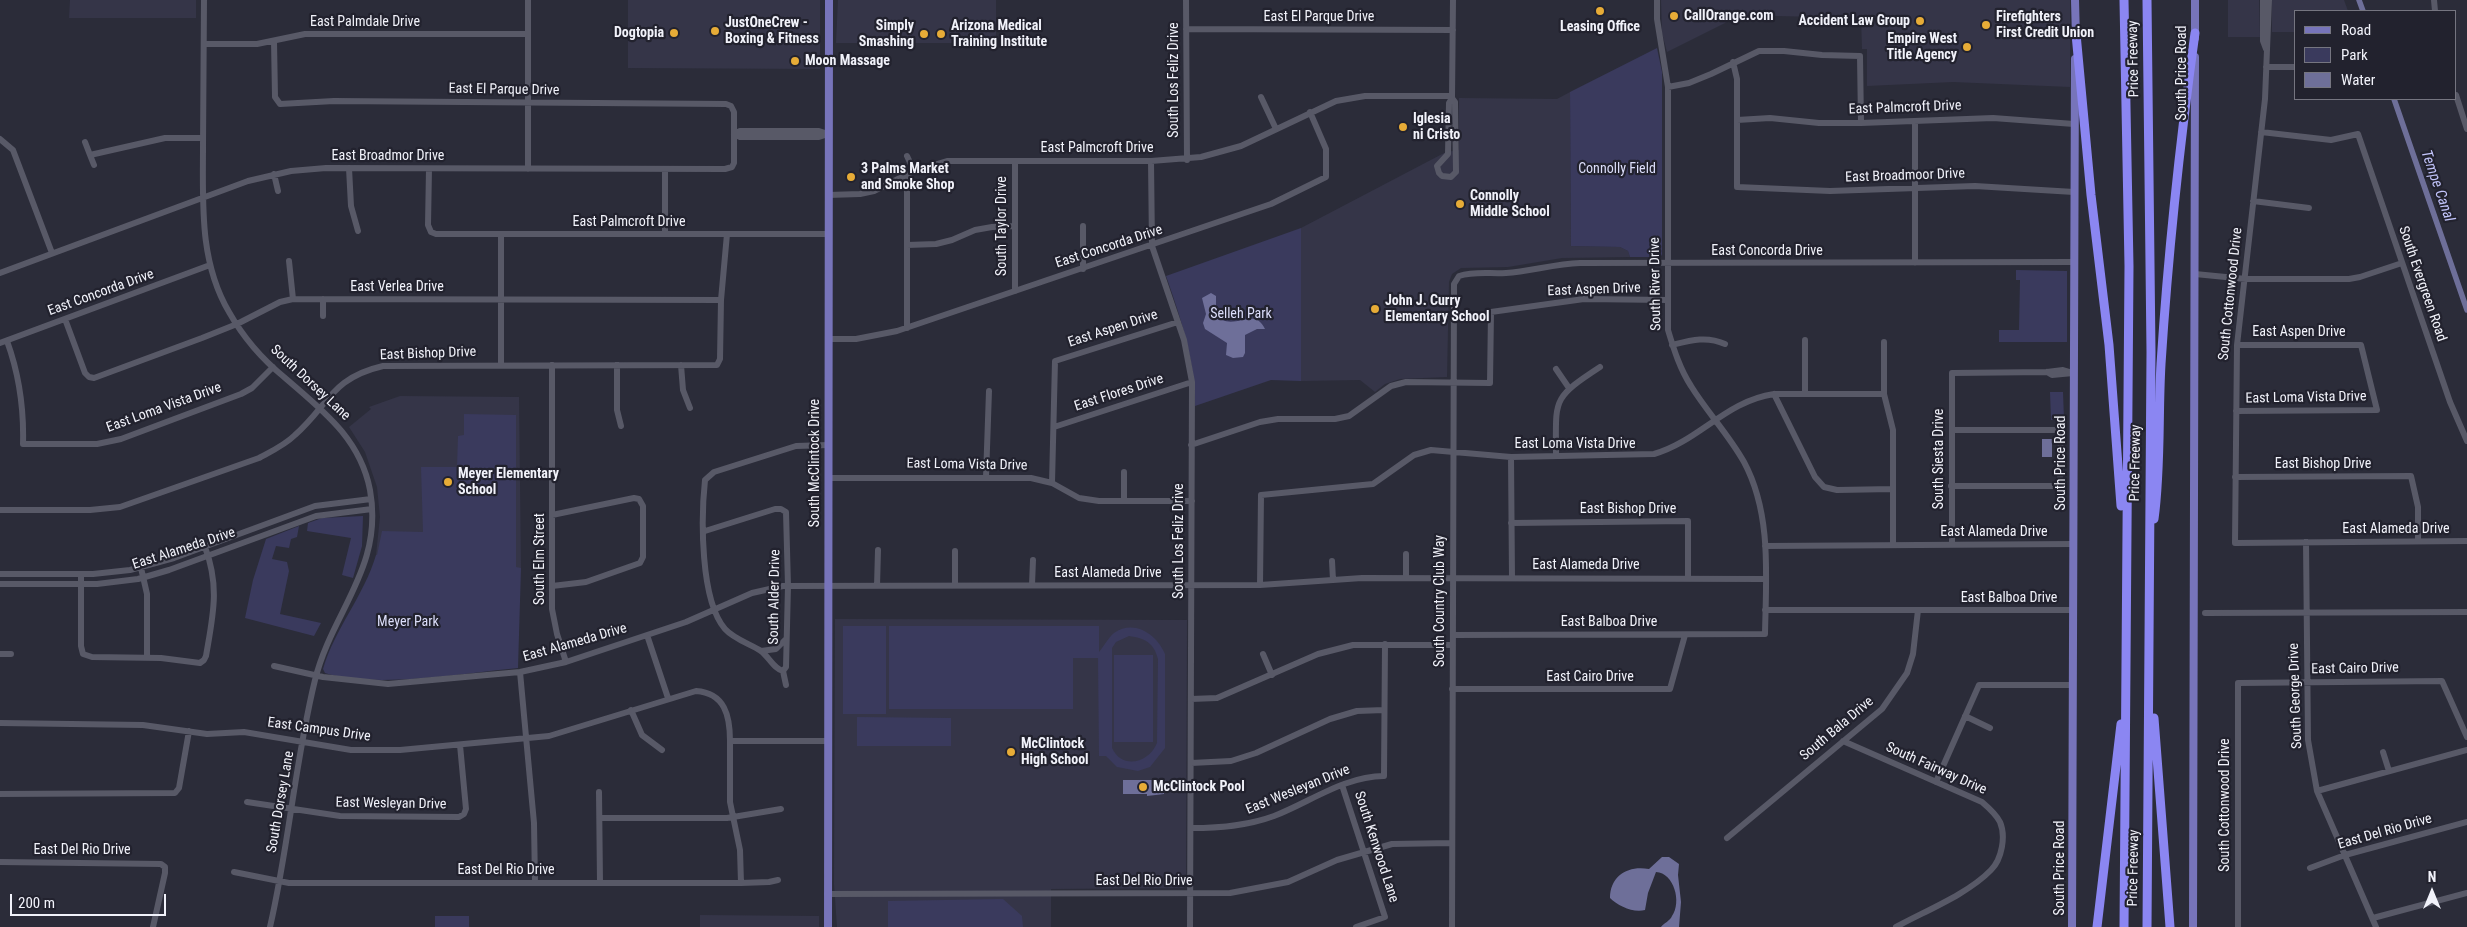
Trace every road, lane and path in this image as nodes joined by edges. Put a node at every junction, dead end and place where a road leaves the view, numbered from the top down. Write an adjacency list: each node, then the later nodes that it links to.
1 (204, 0): 19 (street, South Dorsey Lane)
2 (528, 0): 16 (street)
3 (829, 0): 39 (main road, South McClintock Drive)
4 (1186, 0): 13 (street, South Los Feliz Drive)
5 (1453, 0): 14 (street)
6 (1656, 0): 24 (street, South River Drive)
7 (2076, 0): 17 (main road, South Price Road)
8 (2124, 0): 157 (highway, Price Freeway)
9 (2147, 0): 159 (highway, Price Freeway)
10 (2195, 0): 15 (main road, South Price Road)
11 (2264, 0): 12 (street, South Cottonwood Drive); 20 (street, South Cottonwood Drive)
12 (2269, 4): 20 (street, South Cottonwood Drive)
13 (1186, 29): 14 (street, East El Parque Drive); 45 (street, South Los Feliz Drive)
14 (1453, 30): 26 (street)
15 (2195, 33): 81 (main road, South Price Road); 159 (highway)
16 (528, 34): 18 (street, East Palmdale Drive); 28 (street)
17 (2076, 34): 34 (main road, South Price Road); 157 (highway)
18 (274, 41): 19 (street, East Palmdale Drive); 28 (street, East El Parque Drive)
19 (204, 44): 40 (street, South Dorsey Lane)
20 (2266, 49): 22 (street, South Cottonwood Drive)
21 (1733, 62): 24 (street); 31 (street); 33 (street)
22 (2266, 67): 23 (street); 37 (street, South Cottonwood Drive)
23 (2294, 67)
24 (1668, 87): 75 (street, South River Drive)
25 (1260, 97): 35 (street)
26 (1452, 97): 26 (street); 30 (street, East Palmcroft Drive)
27 (2457, 98): 36 (street)
28 (528, 103): 29 (street, East El Parque Drive); 51 (street)
29 (731, 106): 38 (street, East Broadmor Drive)
30 (1310, 112): 35 (street, East Palmcroft Drive); 71 (street, East Concorda Drive)
31 (1737, 120): 33 (street, East Palmcroft Drive); 56 (street, East Broadmoor Drive)
32 (1915, 122): 33 (street, East Palmcroft Drive); 34 (street, East Palmcroft Drive); 56 (street)
33 (1861, 124)
34 (2074, 124): 58 (main road, South Price Road)
35 (1276, 129): 45 (street, East Palmcroft Drive)
36 (2467, 129)
37 (2261, 132): 61 (street, South Cottonwood Drive); 77 (street, South Evergreen Road)
38 (734, 134): 39 (street); 52 (street, East Broadmor Drive)
39 (828, 134): 59 (main road, South McClintock Drive)
40 (203, 138): 43 (street); 60 (street, South Dorsey Lane)
41 (0, 140): 72 (street)
42 (85, 142): 43 (street)
43 (90, 155): 48 (street)
44 (907, 156): 53 (street)
45 (1186, 160): 47 (street, East Palmcroft Drive)
46 (1015, 161): 47 (street, East Palmcroft Drive); 53 (street, East Palmcroft Drive); 63 (street, South Taylor Drive)
47 (1151, 161): 71 (street, South Los Feliz Drive)
48 (94, 165)
49 (349, 168): 50 (street, East Broadmor Drive); 54 (street, East Broadmor Drive); 65 (street)
50 (429, 168): 51 (street, East Broadmor Drive); 66 (street, East Palmcroft Drive)
51 (528, 169): 52 (street, East Broadmor Drive)
52 (665, 169): 67 (street)
53 (914, 171): 55 (street, East Palmcroft Drive)
54 (274, 174): 57 (street); 60 (street, East Broadmor Drive)
55 (907, 174): 59 (street, East Palmcroft Drive); 70 (street)
56 (1916, 190): 58 (street, East Broadmoor Drive); 76 (street)
57 (278, 191)
58 (2074, 192): 74 (main road, South Price Road)
59 (828, 195): 69 (main road, South McClintock Drive)
60 (203, 198): 72 (street, East Broadmor Drive); 78 (street, South Dorsey Lane)
61 (2253, 201): 62 (street); 83 (street, South Cottonwood Drive)
62 (2310, 208)
63 (1015, 226): 70 (street); 84 (street, South Taylor Drive)
64 (1083, 226): 79 (street)
65 (358, 230)
66 (501, 234): 67 (street, East Palmcroft Drive); 87 (street)
67 (665, 234): 68 (street, East Palmcroft Drive)
68 (727, 234): 69 (street, East Palmcroft Drive); 88 (street)
69 (828, 234): 95 (main road, South McClintock Drive)
70 (907, 245): 94 (street)
71 (1152, 246): 79 (street, East Concorda Drive); 92 (street, South Los Feliz Drive)
72 (52, 253): 80 (street, East Broadmor Drive)
73 (289, 262): 85 (street)
74 (2075, 262): 76 (street, East Concorda Drive); 109 (main road, South Price Road)
75 (1667, 263): 76 (street, East Concorda Drive); 82 (street, East Concorda Drive); 89 (street, South River Drive)
76 (1915, 263)
77 (2402, 263): 83 (street); 125 (street, South Evergreen Road)
78 (210, 266): 91 (street, East Concorda Drive); 93 (street, South Dorsey Lane)
79 (1083, 269): 84 (street, East Concorda Drive)
80 (0, 273)
81 (2194, 274): 83 (street); 275 (main road, South Price Road)
82 (1459, 276): 111 (street, South Country Club Way)
83 (2246, 279): 101 (street, South Cottonwood Drive)
84 (1015, 291): 94 (street, East Concorda Drive)
85 (293, 299): 86 (street, East Verlea Drive); 93 (street, East Verlea Drive)
86 (323, 299): 87 (street, East Verlea Drive); 90 (street)
87 (501, 300): 88 (street, East Verlea Drive); 102 (street)
88 (721, 300): 105 (street, East Bishop Drive)
89 (1667, 300): 100 (street, South River Drive); 111 (street, East Aspen Drive)
90 (323, 316)
91 (65, 319): 93 (street, East Verlea Drive); 97 (street, East Concorda Drive)
92 (1178, 322): 110 (street, South Los Feliz Drive); 123 (street, East Aspen Drive)
93 (237, 324): 106 (street, South Dorsey Lane)
94 (907, 328): 95 (street, East Concorda Drive)
95 (828, 339): 126 (main road, South McClintock Drive)
96 (1805, 340): 115 (street)
97 (3, 342): 106 (street, East Loma Vista Drive)
98 (1884, 342): 116 (street)
99 (1725, 344): 100 (street)
100 (1672, 345): 121 (street, South River Drive)
101 (2237, 345): 119 (street, East Aspen Drive); 120 (street, South Cottonwood Drive)
102 (501, 365): 103 (street, East Bishop Drive); 117 (street, East Bishop Drive)
103 (552, 365): 104 (street, East Bishop Drive); 143 (street, South Elm Street)
104 (616, 365): 105 (street, East Bishop Drive); 122 (street)
105 (681, 365): 118 (street)
106 (273, 367): 117 (street, South Dorsey Lane)
107 (1600, 367): 112 (street)
108 (1556, 369): 112 (street)
109 (2073, 373): 124 (street, South Siesta Drive); 150 (main road, South Price Road)
110 (1192, 382): 123 (street, East Flores Drive); 127 (street, South Los Feliz Drive)
111 (1454, 382): 127 (street); 128 (street, South Country Club Way)
112 (1569, 388): 129 (street)
113 (989, 391): 132 (street)
114 (1774, 394): 115 (street, East Loma Vista Drive); 121 (street, East Loma Vista Drive); 137 (street)
115 (1805, 394): 116 (street, East Loma Vista Drive)
116 (1884, 394): 137 (street)
117 (319, 406): 138 (street, South Dorsey Lane); 142 (street, East Bishop Drive)
118 (690, 408)
119 (2377, 410): 120 (street, East Loma Vista Drive)
120 (2236, 411): 133 (street, South Cottonwood Drive)
121 (1716, 419): 129 (street, East Loma Vista Drive); 154 (street, South River Drive)
122 (621, 426)
123 (1054, 427): 135 (street)
124 (1952, 430): 136 (street, South Siesta Drive); 136 (street)
125 (2467, 441)
126 (828, 445): 134 (main road, South McClintock Drive); 145 (street)
127 (1191, 445): 140 (street, South Los Feliz Drive)
128 (1454, 451): 130 (street, East Loma Vista Drive); 171 (street, South Country Club Way); 182 (street, East Loma Vista Drive)
129 (1556, 456): 130 (street, East Loma Vista Drive)
130 (1511, 457): 144 (street)
131 (1124, 472): 139 (street)
132 (986, 477): 134 (street, East Loma Vista Drive); 135 (street, East Loma Vista Drive)
133 (2235, 477): 146 (street, East Bishop Drive); 149 (street, South Cottonwood Drive)
134 (828, 478): 177 (main road, South McClintock Drive)
135 (1052, 483): 139 (street, East Loma Vista Drive)
136 (1951, 486): 152 (street, South Siesta Drive)
137 (1893, 489): 151 (street)
138 (371, 499): 141 (street, South Dorsey Lane); 153 (street, East Alameda Drive)
139 (1124, 501): 140 (street, East Loma Vista Drive)
140 (1192, 501): 181 (street, South Los Feliz Drive)
141 (372, 509): 160 (street, East Alameda Drive); 208 (street, South Dorsey Lane)
142 (0, 510)
143 (552, 515): 175 (street, South Elm Street); 175 (street)
144 (1512, 523): 168 (street); 169 (street, East Bishop Drive)
145 (705, 531): 176 (street, South Alder Drive); 183 (street)
146 (2418, 540): 147 (street, East Alameda Drive); 148 (street, East Alameda Drive)
147 (2467, 541)
148 (2306, 542): 149 (street, East Alameda Drive); 188 (street, South George Drive)
149 (2235, 543)
150 (2073, 544): 152 (street, East Alameda Drive); 186 (main road, South Price Road)
151 (1893, 545): 152 (street, East Alameda Drive); 154 (street, East Alameda Drive)
152 (1952, 545)
153 (205, 546): 160 (street); 163 (street, East Alameda Drive)
154 (1765, 546): 170 (street, South River Drive)
155 (878, 550): 178 (street)
156 (955, 551): 179 (street)
157 (2126, 553): 211 (highway, Price Freeway)
158 (1406, 554): 167 (street)
159 (2149, 554): 206 (highway, Price Freeway)
160 (208, 556): 166 (street, East Alameda Drive); 201 (street)
161 (1033, 560): 180 (street)
162 (1332, 560): 172 (street)
163 (141, 568): 165 (street, East Alameda Drive); 166 (street)
164 (0, 574): 165 (street, East Alameda Drive)
165 (80, 574): 174 (street)
166 (144, 578): 174 (street, East Alameda Drive); 201 (street)
167 (1406, 578): 171 (street, East Alameda Drive); 172 (street, East Alameda Drive)
168 (1512, 578): 169 (street, East Alameda Drive); 171 (street, East Alameda Drive)
169 (1688, 578): 170 (street, East Alameda Drive)
170 (1765, 578): 184 (street, South River Drive)
171 (1453, 579): 192 (street, South Country Club Way)
172 (1333, 580): 182 (street, East Alameda Drive)
173 (0, 584): 174 (street, East Alameda Drive)
174 (80, 584): 201 (street)
175 (552, 586): 202 (street, South Elm Street)
176 (788, 586): 177 (street, East Alameda Drive); 183 (street, East Alameda Drive); 194 (street, South Alder Drive)
177 (828, 586): 178 (street, East Alameda Drive); 226 (main road, South McClintock Drive)
178 (877, 586): 179 (street, East Alameda Drive)
179 (955, 586): 180 (street, East Alameda Drive)
180 (1032, 586): 181 (street, East Alameda Drive)
181 (1191, 586): 182 (street, East Alameda Drive); 216 (street, South Los Feliz Drive)
182 (1260, 586)
183 (716, 609): 191 (street, East Alameda Drive); 197 (street)
184 (1765, 610): 185 (street, East Balboa Drive); 190 (street, South River Drive)
185 (1918, 610): 186 (street, East Balboa Drive); 227 (street, South Bala Drive)
186 (2073, 610): 213 (main road, South Price Road)
187 (2204, 612): 188 (street)
188 (2306, 612): 189 (street); 209 (street, South George Drive)
189 (2467, 612)
190 (1765, 634): 193 (street, East Balboa Drive)
191 (647, 635): 202 (street, East Alameda Drive); 215 (street)
192 (1453, 635): 193 (street, East Balboa Drive); 196 (street, South Country Club Way)
193 (1685, 635): 214 (street, East Cairo Drive)
194 (788, 636): 197 (street); 204 (street, South Alder Drive)
195 (1385, 644): 196 (street); 207 (street); 218 (street)
196 (1453, 645): 214 (street, South Country Club Way)
197 (760, 651): 204 (street)
198 (0, 654): 199 (street)
199 (11, 654)
200 (1264, 654): 207 (street)
201 (147, 657)
202 (566, 662): 205 (street, East Alameda Drive)
203 (274, 666): 208 (street, East Alameda Drive)
204 (783, 671): 212 (street, South Alder Drive)
205 (520, 672): 208 (street, East Alameda Drive); 224 (street)
206 (2149, 674): 273 (highway, Price Freeway); 274 (highway)
207 (1272, 675): 216 (street)
208 (316, 676): 228 (street, South Dorsey Lane)
209 (2307, 682): 210 (street, East Cairo Drive); 223 (street, East Cairo Drive); 237 (street, South George Drive)
210 (2238, 683): 276 (street, South Cottonwood Drive)
211 (2126, 684): 271 (highway); 272 (highway, Price Freeway)
212 (786, 685)
213 (2073, 685): 219 (street); 270 (main road, South Price Road)
214 (1452, 689): 248 (street, South Country Club Way)
215 (668, 698): 217 (street, East Campus Drive); 225 (street, East Campus Drive)
216 (1191, 699): 233 (street, South Los Feliz Drive)
217 (631, 710): 224 (street, East Campus Drive); 230 (street)
218 (1384, 710): 233 (street); 236 (street, East Wesleyan Drive)
219 (1965, 716): 221 (street); 235 (street)
220 (0, 723): 222 (street, East Campus Drive)
221 (1990, 728)
222 (189, 731): 228 (street, East Campus Drive); 239 (street)
223 (2467, 737)
224 (526, 739): 229 (street, East Campus Drive); 257 (street)
225 (730, 741): 226 (street); 243 (street, East Campus Drive)
226 (827, 741): 260 (main road, South McClintock Drive)
227 (1844, 741): 235 (street, South Fairway Drive); 247 (street, South Bala Drive)
228 (303, 742): 229 (street, East Campus Drive); 242 (street, South Dorsey Lane)
229 (460, 745): 242 (street, East Wesleyan Drive)
230 (662, 750)
231 (2467, 750): 234 (street)
232 (2383, 752): 234 (street)
233 (1191, 763): 246 (street, South Los Feliz Drive)
234 (2389, 772): 237 (street)
235 (1936, 782): 269 (street, South Fairway Drive)
236 (1342, 785): 246 (street, East Wesleyan Drive); 249 (street, South Kenwood Lane)
237 (2317, 791): 250 (street, South George Drive)
238 (599, 792): 244 (street)
239 (0, 794)
240 (247, 802): 242 (street, East Wesleyan Drive)
241 (781, 809): 243 (street)
242 (292, 810): 255 (street, South Dorsey Lane)
243 (732, 817): 244 (street); 258 (street, East Campus Drive)
244 (600, 818): 256 (street)
245 (2467, 822): 250 (street, East Del Rio Drive)
246 (1191, 828): 261 (street, South Los Feliz Drive)
247 (1727, 838)
248 (1452, 844): 249 (street, East Del Rio Drive); 268 (street, South Country Club Way)
249 (1364, 851): 261 (street, East Del Rio Drive); 267 (street, South Kenwood Lane)
250 (2345, 855): 252 (street, East Del Rio Drive); 262 (street, South George Drive)
251 (0, 862): 263 (street, East Del Rio Drive)
252 (2310, 868)
253 (234, 872): 255 (street, East Del Rio Drive)
254 (778, 880): 258 (street, East Del Rio Drive)
255 (280, 882): 257 (street, East Del Rio Drive); 264 (street, South Dorsey Lane)
256 (600, 882): 257 (street, East Del Rio Drive); 258 (street, East Del Rio Drive)
257 (535, 883)
258 (741, 883)
259 (2467, 893): 262 (street)
260 (828, 894): 261 (street, East Del Rio Drive); 265 (main road, South McClintock Drive)
261 (1190, 894): 266 (street, South Los Feliz Drive)
262 (2372, 918): 277 (street, South George Drive)
263 (153, 927)
264 (270, 927)
265 (828, 927)
266 (1190, 927)
267 (1356, 927)
268 (1452, 927)
269 (1896, 927)
270 (2072, 927)
271 (2097, 927)
272 (2124, 927)
273 (2147, 927)
274 (2170, 927)
275 (2194, 927)
276 (2238, 927)
277 (2376, 927)

